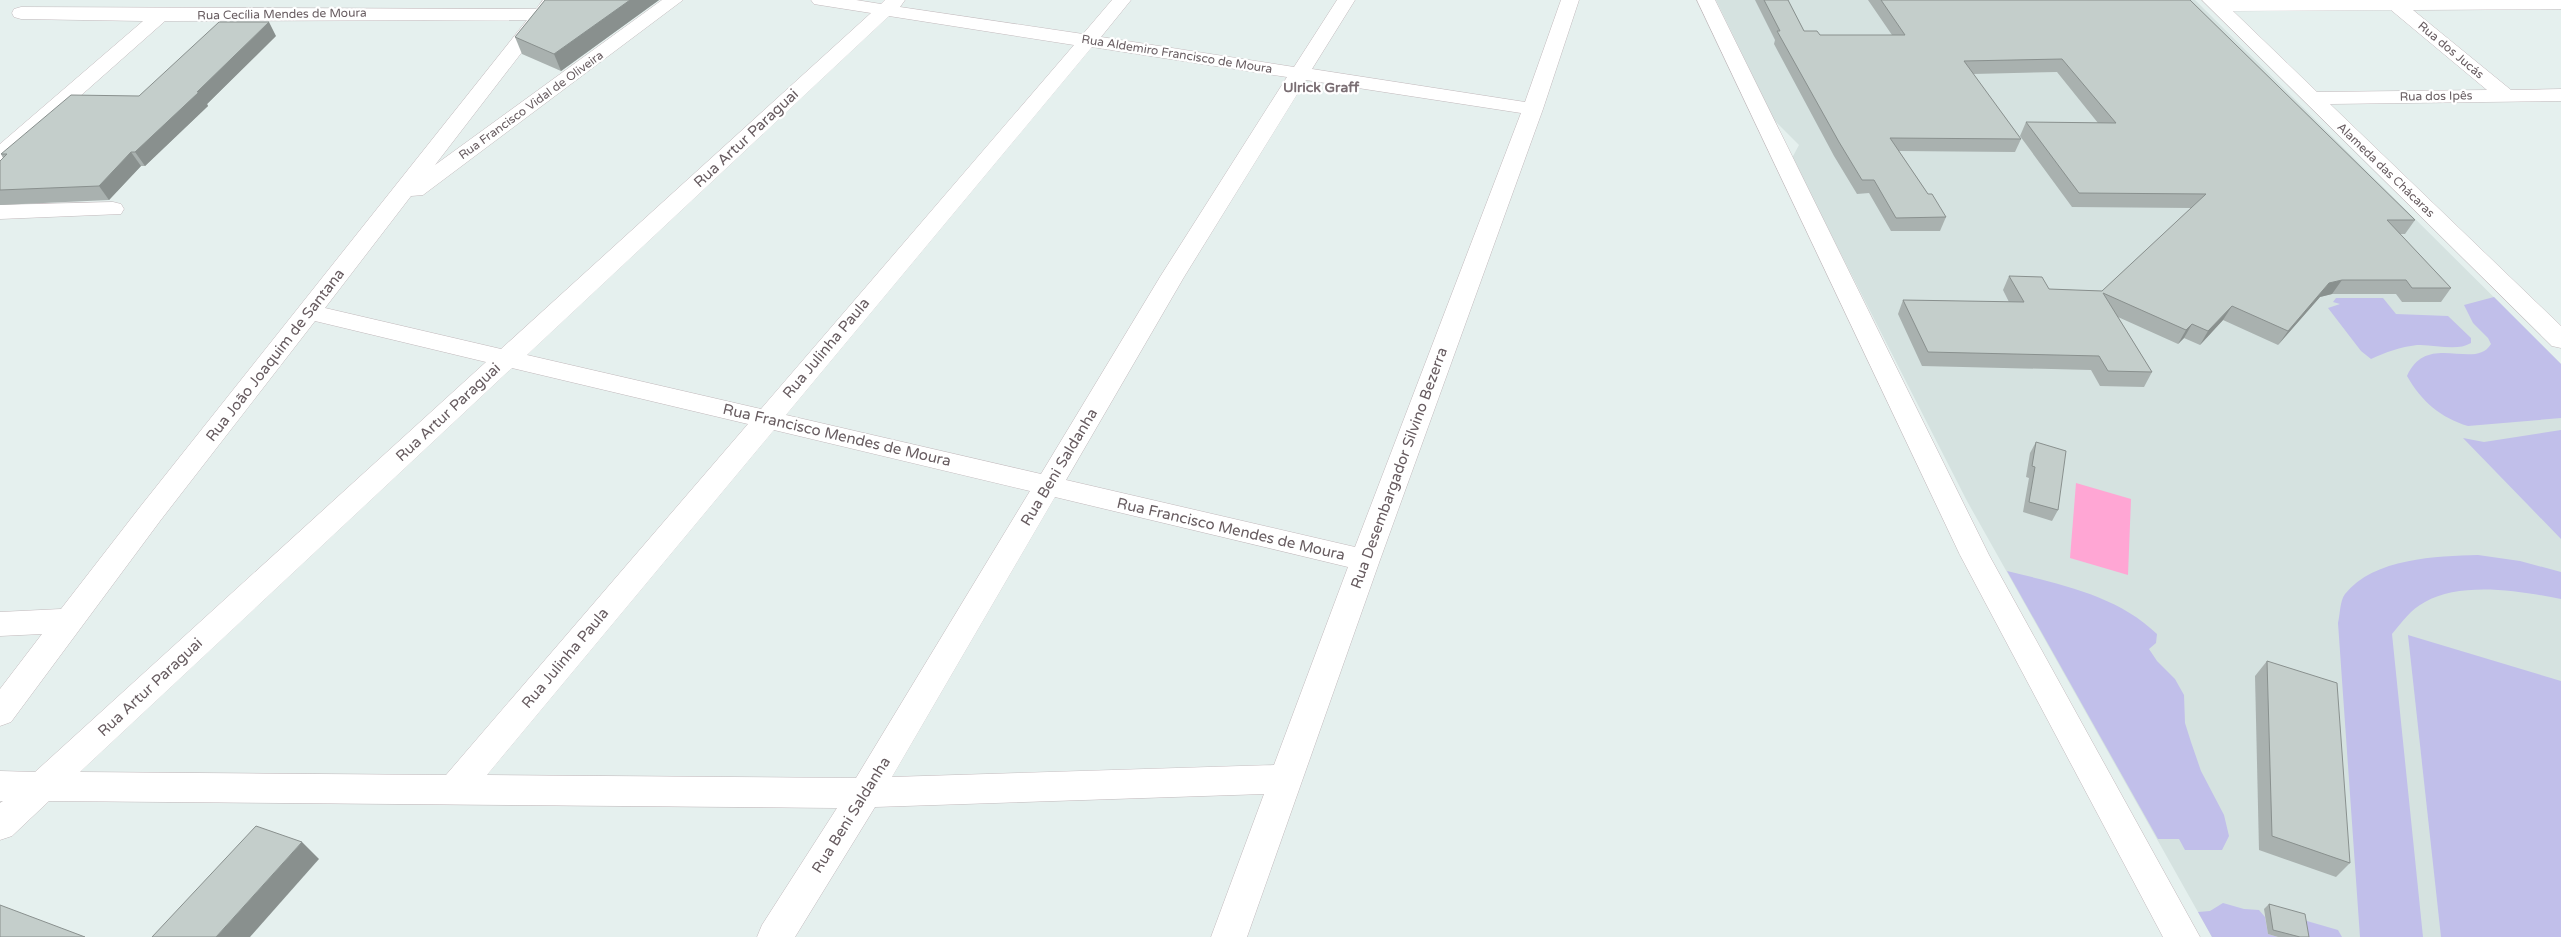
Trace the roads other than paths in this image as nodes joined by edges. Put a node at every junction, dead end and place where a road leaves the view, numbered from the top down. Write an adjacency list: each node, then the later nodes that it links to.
1 (214, 0): 18 (street)
2 (674, 0): 27 (street, Rua Francisco Vidal de Oliveira)
3 (820, 0): 13 (street, Rua Aldemiro Francisco de Moura)
4 (1122, 0): 19 (street, Rua Julinha Paula)
5 (1346, 0): 20 (street, Rua Beni Saldanha)
6 (1570, 0): 24 (street, Rua Desembargador Silvino Bezerra)
7 (1706, 0): 46 (street)
8 (2492, 2): 10 (street); 14 (street)
9 (2214, 3): 14 (street); 23 (street, Alameda das Chácaras)
10 (2561, 3)
11 (355, 5): 12 (street, Rua Cecília Mendes de Moura); 18 (street, Rua Cecília Mendes de Moura)
12 (548, 5): 27 (street, Rua João Joaquim de Santana)
13 (890, 5): 19 (street, Rua Aldemiro Francisco de Moura); 31 (street, Rua Artur Paraguai)
14 (2396, 5): 22 (street, Rua dos Jucás)
15 (127, 8): 16 (street, Rua Cecília Mendes de Moura); 17 (street, Rua Cecília Mendes de Moura)
16 (154, 8): 18 (street, Rua Cecília Mendes de Moura); 25 (street)
17 (22, 13)
18 (197, 15)
19 (1089, 40): 20 (street, Rua Aldemiro Francisco de Moura); 32 (street, Rua Julinha Paula)
20 (1300, 74): 24 (street, Rua Aldemiro Francisco de Moura); 33 (street, Rua Beni Saldanha)
21 (2561, 95): 22 (street, Rua dos Ipês)
22 (2505, 96): 23 (street, Rua dos Ipês)
23 (2312, 98): 30 (street, Alameda das Chácaras)
24 (1533, 109): 34 (street, Rua Desembargador Silvino Bezerra)
25 (0, 154)
26 (113, 209): 28 (street)
27 (388, 211): 29 (street, Rua João Joaquim de Santana)
28 (0, 212)
29 (308, 312): 31 (street, Rua Francisco Mendes de Moura); 35 (street, Rua João Joaquim de Santana)
30 (2561, 340)
31 (506, 358): 32 (street, Rua Francisco Mendes de Moura); 39 (street, Rua Artur Paraguai)
32 (766, 418): 33 (street, Rua Francisco Mendes de Moura); 41 (street, Rua Julinha Paula)
33 (1048, 486): 34 (street, Rua Francisco Mendes de Moura); 42 (street, Rua Beni Saldanha)
34 (1365, 560): 38 (street, Rua Desembargador Silvino Bezerra)
35 (69, 621): 36 (street); 37 (street, Rua João Joaquim de Santana)
36 (0, 624)
37 (0, 713)
38 (1286, 779): 42 (street); 45 (street, Rua Desembargador Silvino Bezerra)
39 (43, 785): 40 (street); 41 (street); 43 (street, Rua Artur Paraguai)
40 (0, 786)
41 (454, 790): 42 (street)
42 (865, 793): 44 (street, Rua Beni Saldanha)
43 (0, 825)
44 (775, 937)
45 (1229, 937)
46 (2182, 937)

